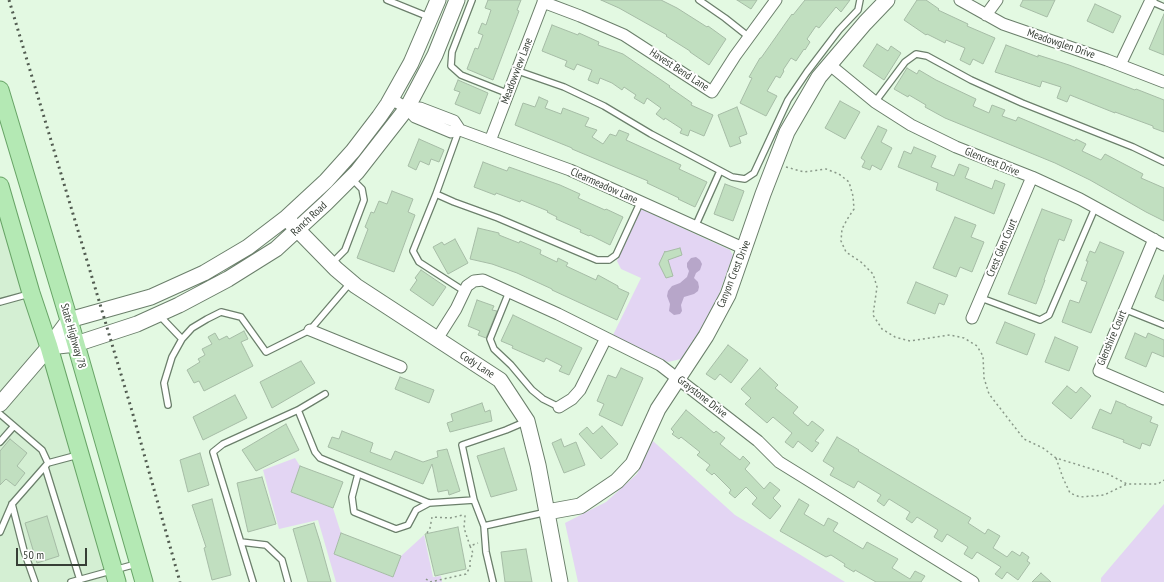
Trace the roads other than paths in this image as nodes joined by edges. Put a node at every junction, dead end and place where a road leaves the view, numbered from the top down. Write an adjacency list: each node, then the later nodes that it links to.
1 (387, 0): 15 (lane)
2 (438, 0): 15 (street, Ranch Road)
3 (457, 0): 25 (street, Ranch Road)
4 (472, 0): 22 (lane)
5 (699, 0): 16 (lane)
6 (776, 0): 16 (street, Havest Bend Lane)
7 (860, 0): 29 (lane)
8 (887, 0): 18 (street, Canyon Crest Drive)
9 (960, 0): 14 (street, Meadowglen Drive)
10 (997, 0): 14 (street)
11 (1151, 0): 13 (lane); 17 (street)
12 (544, 1): 16 (street, Havest Bend Lane); 19 (street, Meadowview Lane)
13 (1164, 7)
14 (986, 14): 17 (street, Meadowglen Drive)
15 (431, 18): 23 (street, Ranch Road)
16 (749, 37)
17 (1120, 64): 20 (street, Meadowglen Drive)
18 (830, 65): 24 (street, Glencrest Drive); 42 (street, Canyon Crest Drive)
19 (518, 71): 22 (street, Meadowview Lane); 29 (lane)
20 (1164, 82)
21 (0, 90): 53 (main road, State Highway 78)
22 (509, 94): 27 (street, Meadowview Lane)
23 (391, 100): 25 (street, Clearmeadow Lane); 37 (street, Ranch Road)
24 (875, 102): 28 (lane); 31 (street, Glencrest Drive)
25 (407, 108): 26 (street, Clearmeadow Lane); 30 (street, Ranch Road)
26 (460, 130): 27 (street, Clearmeadow Lane); 33 (lane)
27 (490, 141): 34 (street, Clearmeadow Lane)
28 (1164, 162)
29 (720, 170): 38 (lane)
30 (350, 178): 39 (street, Ranch Road); 43 (lane)
31 (1032, 178): 36 (street, Glencrest Drive); 48 (street, Crest Glen Court)
32 (0, 186): 35 (main road)
33 (436, 194): 34 (lane); 45 (lane)
34 (640, 203): 38 (street, Clearmeadow Lane)
35 (2, 205): 47 (main road)
36 (1095, 208): 40 (street, Glencrest Drive); 48 (lane)
37 (286, 218): 39 (street, Cody Lane); 53 (street, Ranch Road)
38 (695, 227): 42 (street, Clearmeadow Lane)
39 (298, 229): 43 (street, Cody Lane); 51 (street, Ranch Road)
40 (1154, 239): 41 (street, Glencrest Drive); 50 (street, Glenshire Court)
41 (1164, 245)
42 (744, 249): 62 (street, Canyon Crest Drive)
43 (331, 264): 44 (street, Cody Lane)
44 (351, 281): 55 (lane); 58 (street, Cody Lane)
45 (464, 290): 46 (street, Graystone Drive); 58 (street)
46 (509, 292): 56 (street, Graystone Drive); 67 (lane)
47 (31, 293): 49 (lane); 60 (main road)
48 (981, 298): 52 (street, Crest Glen Court)
49 (0, 302)
50 (1124, 309): 54 (lane); 64 (street, Glenshire Court)
51 (159, 314): 57 (lane); 59 (street, Ranch Road)
52 (972, 318)
53 (69, 320): 59 (main road, State Highway 78); 60 (street)
54 (1164, 325)
55 (310, 330): 57 (lane); 61 (street)
56 (606, 338): 62 (street, Graystone Drive); 67 (street)
57 (182, 339): 66 (lane)
58 (437, 339): 70 (street, Cody Lane)
59 (76, 344): 60 (street, Ranch Road); 83 (main road, State Highway 78)
60 (49, 347): 65 (street); 73 (main road)
61 (401, 367)
62 (678, 378): 79 (street, Canyon Crest Drive); 93 (street, Graystone Drive)
63 (325, 394): 68 (lane)
64 (1164, 399)
65 (0, 404)
66 (168, 405)
67 (559, 407)
68 (298, 410): 75 (lane); 82 (lane)
69 (0, 414): 71 (lane)
70 (527, 421): 76 (lane); 79 (street, Cody Lane)
71 (14, 426): 72 (lane); 74 (lane)
72 (0, 442)
73 (80, 454): 74 (lane); 84 (main road)
74 (46, 465): 78 (lane); 85 (lane)
75 (358, 474): 77 (lane); 77 (lane)
76 (474, 500): 77 (lane); 80 (lane)
77 (429, 503)
78 (12, 504): 81 (lane); 86 (lane)
79 (547, 512): 80 (lane); 92 (street, Cody Lane)
80 (484, 526): 91 (lane)
81 (0, 532)
82 (242, 542): 89 (lane); 90 (lane)
83 (139, 564): 84 (lane); 88 (main road, State Highway 78)
84 (115, 577): 85 (lane)
85 (80, 580): 87 (lane)
86 (35, 582)
87 (71, 582)
88 (144, 582)
89 (253, 582)
90 (288, 582)
91 (493, 582)
92 (560, 582)
93 (973, 582)

